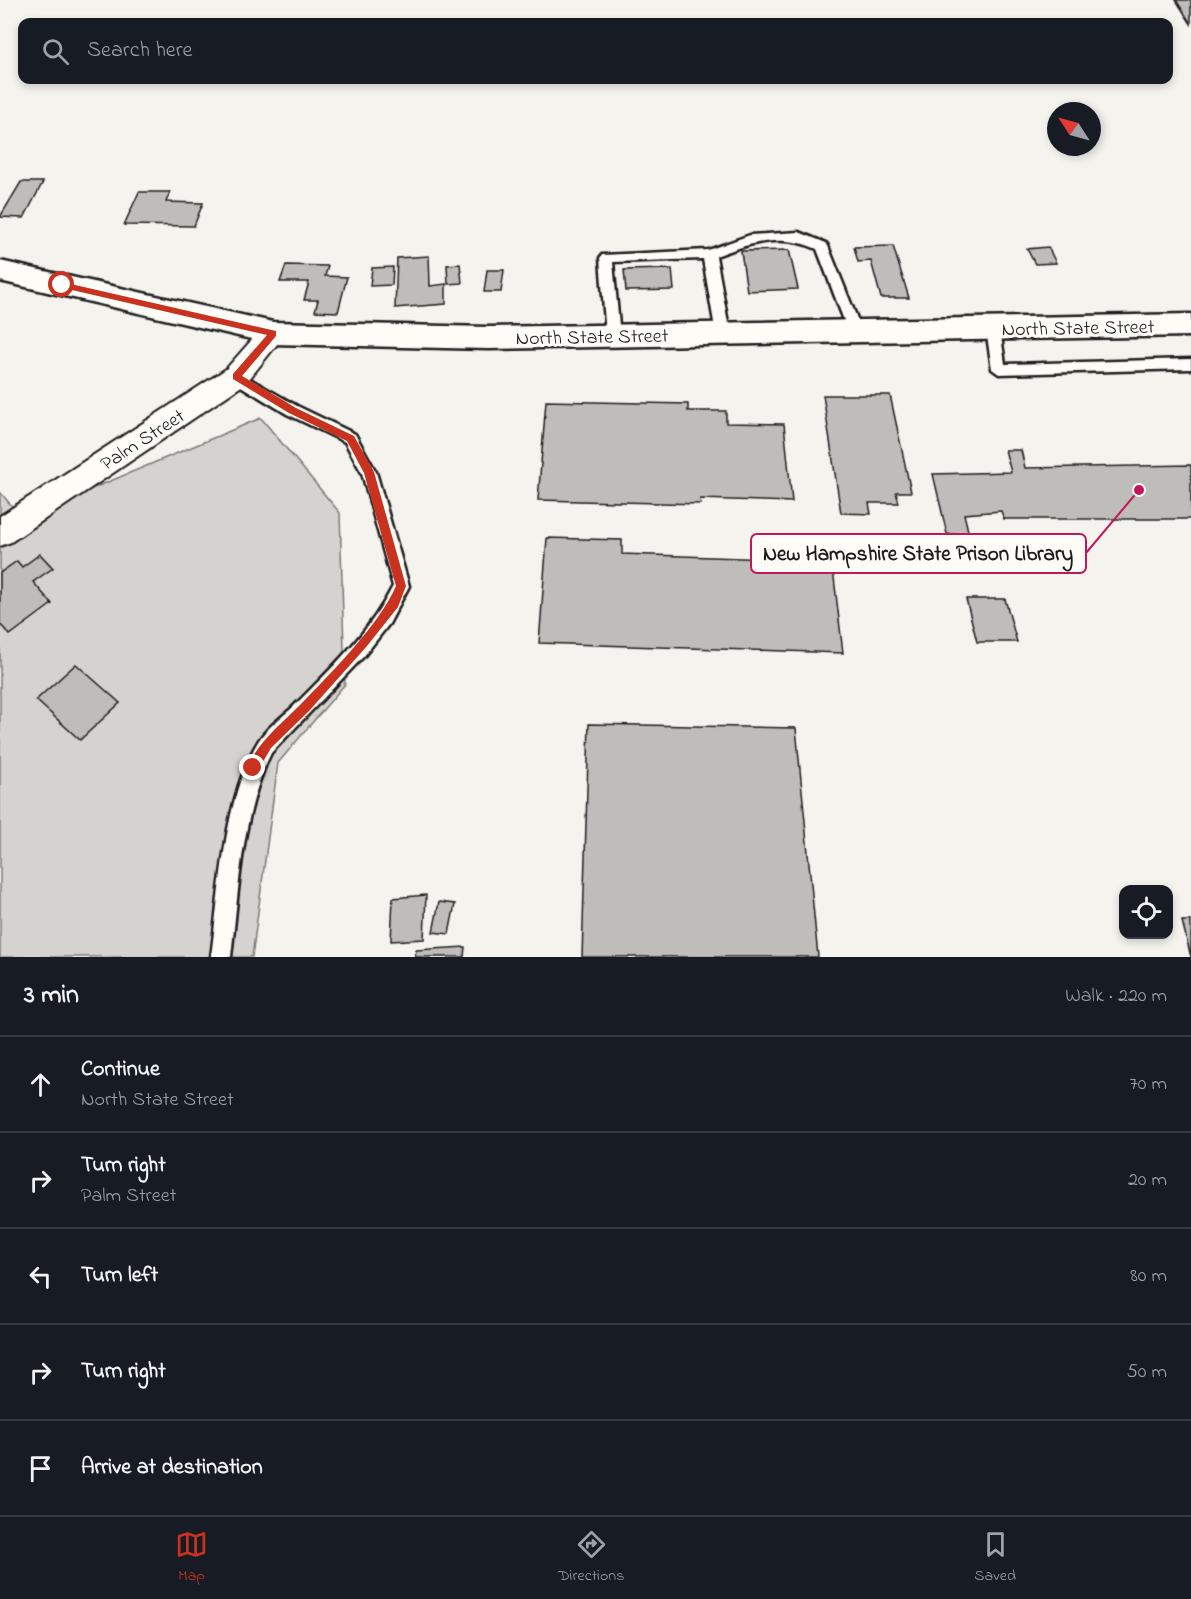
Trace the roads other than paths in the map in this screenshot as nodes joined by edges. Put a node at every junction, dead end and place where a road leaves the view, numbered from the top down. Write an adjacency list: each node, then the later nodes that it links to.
1 (709, 254): 5 (lane); 7 (lane); 8 (lane)
2 (0, 271): 6 (main road, North State Street)
3 (1191, 325): 4 (main road, North State Street)
4 (993, 329): 5 (main road, North State Street); 9 (lane)
5 (855, 331): 7 (main road, North State Street)
6 (273, 333): 8 (main road, North State Street); 10 (street, Palm Street)
7 (723, 334): 8 (main road, North State Street)
8 (612, 336)
9 (1191, 364)
10 (236, 376): 11 (street, Palm Street); 12 (lane)
11 (0, 532)
12 (221, 957)

